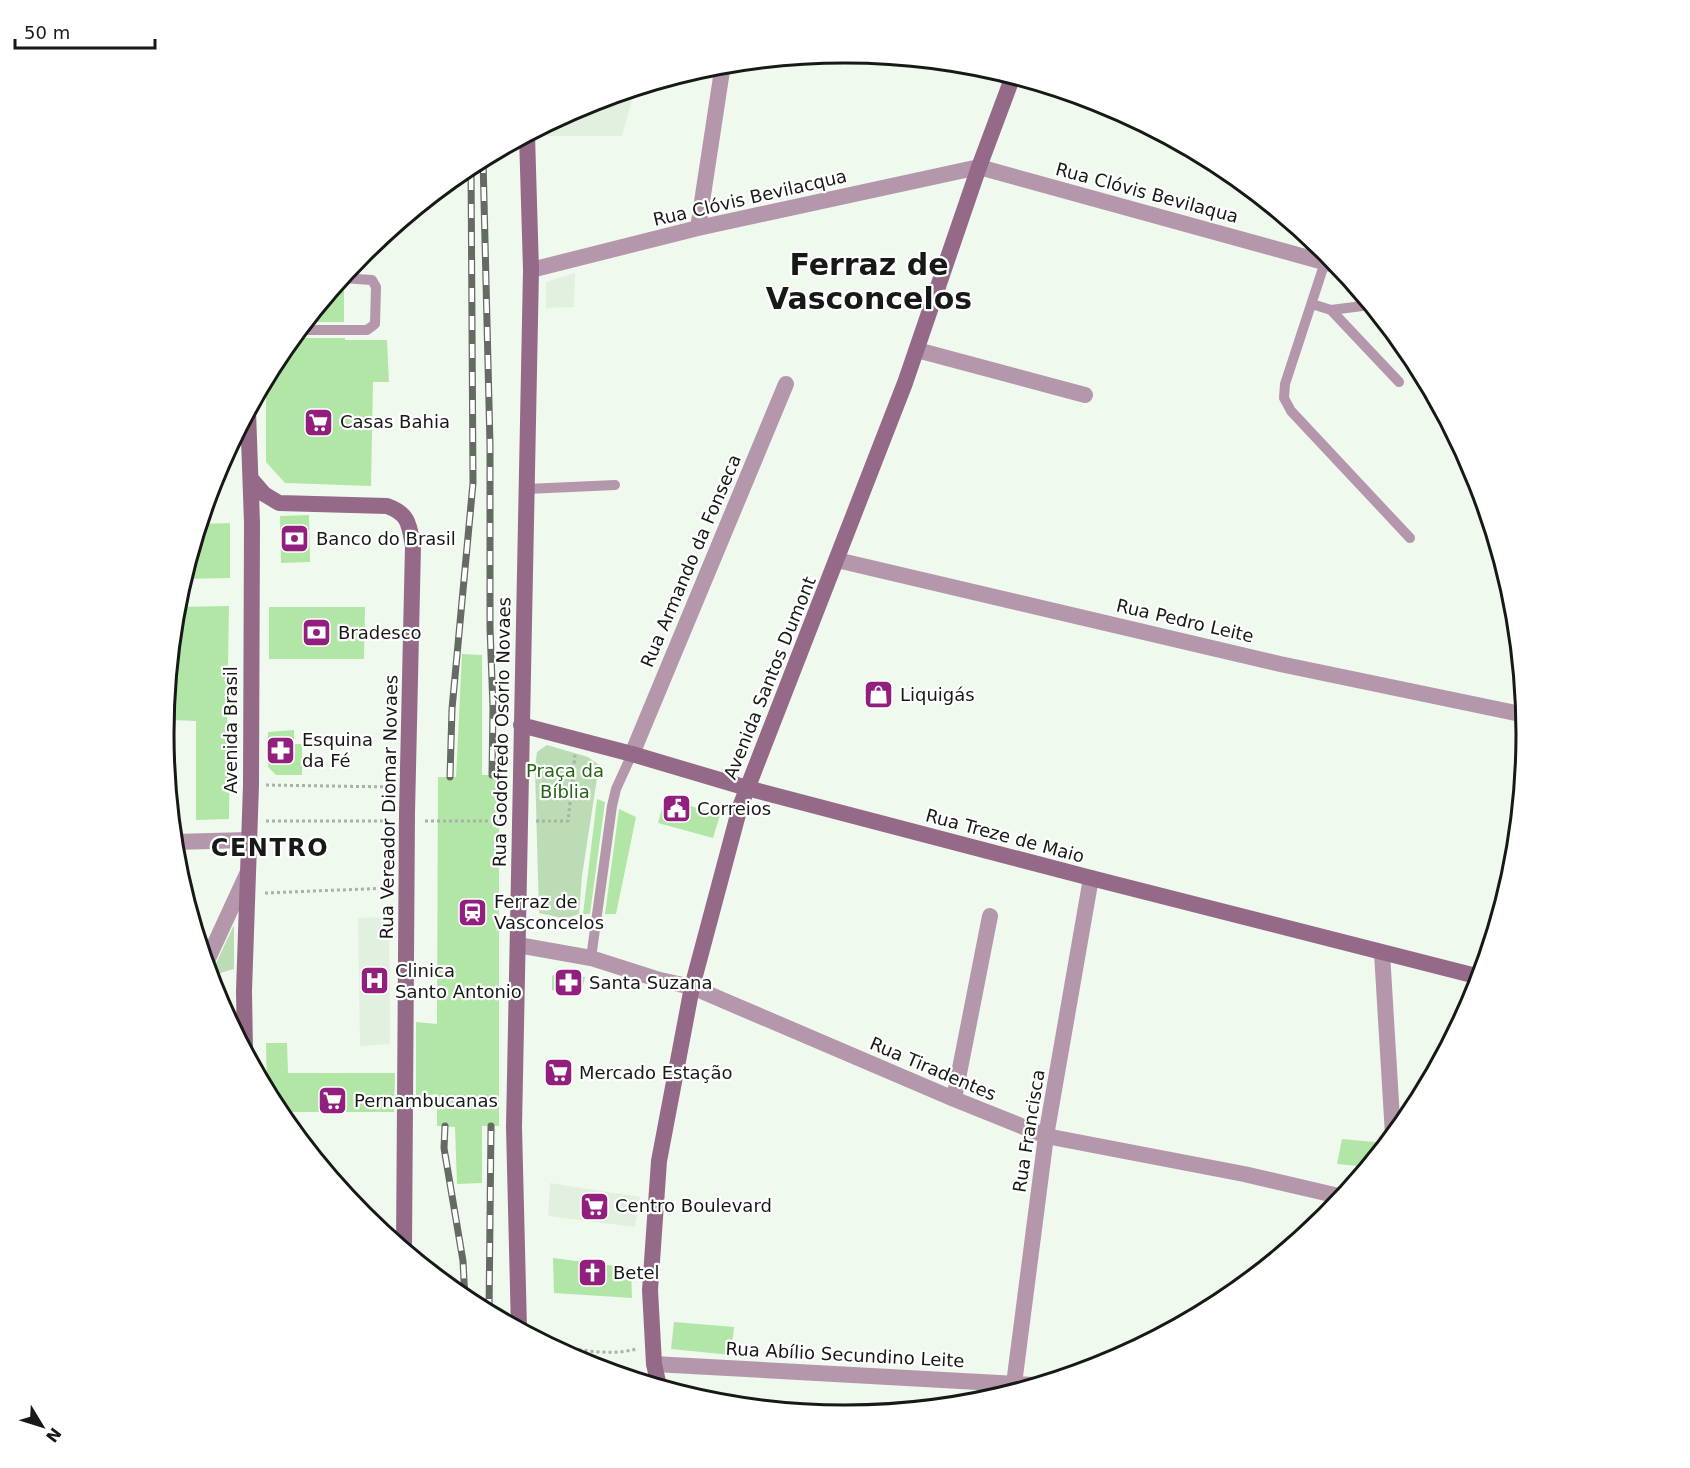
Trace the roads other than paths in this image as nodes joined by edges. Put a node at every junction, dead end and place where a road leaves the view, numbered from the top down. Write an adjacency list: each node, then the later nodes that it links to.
1 (721, 75): 5 (street)
2 (1010, 84): 4 (main road, Avenida Santos Dumont)
3 (527, 143): 7 (main road, Rua Godofredo Osório Novaes)
4 (979, 167): 5 (street, Rua Clóvis Bevilacqua); 6 (street, Rua Clóvis Bevilaqua); 14 (main road, Avenida Santos Dumont)
5 (698, 228): 7 (street, Rua Clóvis Bevilacqua)
6 (1320, 261)
7 (531, 270): 21 (main road, Rua Godofredo Osório Novaes)
8 (1329, 270): 10 (lane)
9 (353, 279): 13 (lane)
10 (1312, 304): 12 (lane); 24 (lane)
11 (1361, 306): 12 (lane)
12 (1331, 310): 15 (lane)
13 (310, 330)
14 (917, 350): 17 (street); 25 (main road, Avenida Santos Dumont)
15 (1399, 382)
16 (786, 384): 28 (street, Rua Armando da Fonseca)
17 (1085, 395)
18 (246, 431): 19 (main road, Avenida Brasil)
19 (251, 479): 22 (main road); 23 (main road, Avenida Brasil)
20 (615, 485): 21 (lane)
21 (527, 489): 27 (main road, Rua Godofredo Osório Novaes)
22 (279, 503): 23 (main road); 46 (main road, Rua Vereador Diomar Novaes)
23 (252, 523): 30 (main road, Avenida Brasil)
24 (1410, 538)
25 (837, 560): 26 (street, Rua Pedro Leite); 29 (main road, Avenida Santos Dumont)
26 (1516, 713)
27 (521, 725): 28 (main road, Rua Treze de Maio); 35 (main road, Rua Godofredo Osório Novaes)
28 (632, 754): 29 (main road, Rua Treze de Maio); 38 (lane)
29 (747, 788): 33 (main road, Rua Treze de Maio); 40 (main road, Avenida Santos Dumont)
30 (248, 840): 31 (street); 32 (main road, Avenida Brasil)
31 (183, 842)
32 (248, 874): 36 (street); 41 (main road, Avenida Brasil)
33 (1091, 878): 37 (main road, Rua Treze de Maio); 44 (street, Rua Francisca)
34 (990, 916): 42 (street)
35 (518, 945): 38 (street, Rua Tiradentes); 47 (main road, Rua Godofredo Osório Novaes)
36 (211, 953)
37 (1382, 953): 39 (main road, Rua Treze de Maio); 43 (street)
38 (591, 958): 40 (street, Rua Tiradentes)
39 (1471, 975)
40 (692, 987): 42 (street, Rua Tiradentes); 48 (main road, Avenida Santos Dumont)
41 (245, 1035)
42 (954, 1099): 44 (street, Rua Tiradentes)
43 (1392, 1122)
44 (1046, 1136): 45 (street, Rua Tiradentes); 50 (street, Rua Francisca)
45 (1332, 1194)
46 (404, 1239)
47 (519, 1320)
48 (654, 1364): 49 (main road, Avenida Santos Dumont); 51 (street, Rua Abílio Secundino Leite)
49 (657, 1378)
50 (1016, 1383)
51 (1001, 1386)

